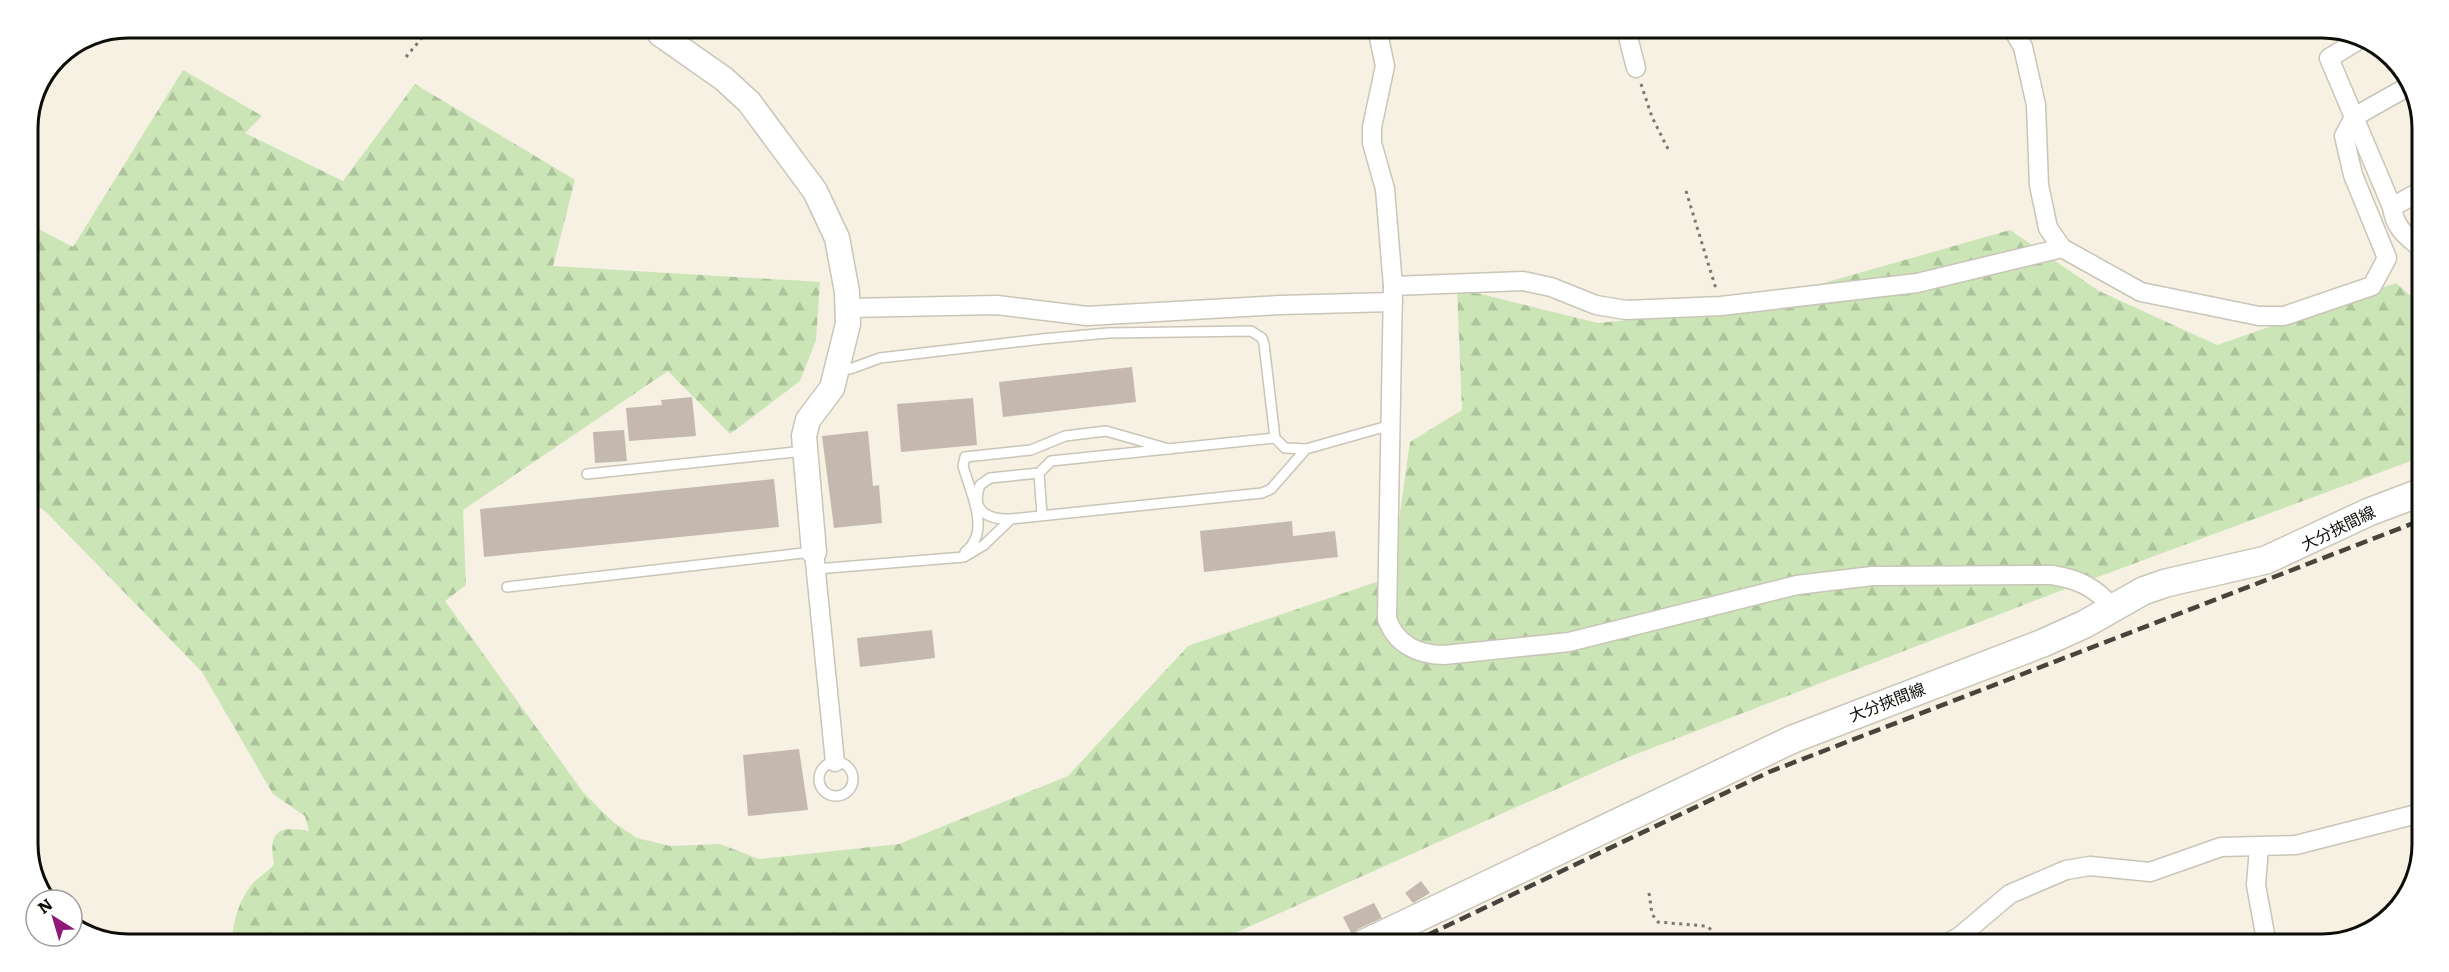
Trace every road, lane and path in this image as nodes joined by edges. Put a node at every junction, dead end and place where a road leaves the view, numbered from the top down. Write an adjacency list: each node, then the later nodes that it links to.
1 (422, 38): 7 (path)
2 (666, 38): 19 (street)
3 (1379, 38): 17 (street)
4 (1628, 38): 8 (street)
5 (2018, 38): 16 (street)
6 (2353, 43): 10 (street)
7 (406, 57)
8 (1636, 68): 11 (path)
9 (2403, 90): 10 (street)
10 (2354, 117): 14 (street); 16 (street)
11 (1668, 148)
12 (1686, 191): 18 (path)
13 (2411, 196): 14 (street)
14 (2392, 207): 15 (street)
15 (2411, 239)
16 (2062, 248): 18 (street)
17 (1393, 294): 18 (street); 19 (street); 21 (street)
18 (1721, 306)
19 (849, 308): 20 (street)
20 (838, 368): 22 (lane); 25 (street)
21 (1391, 425): 24 (lane); 34 (street)
22 (1275, 438): 23 (lane); 24 (lane)
23 (1168, 449): 26 (lane); 31 (lane)
24 (1306, 449): 29 (lane)
25 (804, 451): 27 (lane); 32 (street)
26 (1039, 473): 29 (lane); 30 (lane)
27 (587, 474)
28 (2412, 496): 34 (main road, 大分挾間線)
29 (1042, 515): 30 (lane)
30 (1011, 519): 31 (lane)
31 (959, 558): 32 (lane)
32 (815, 561): 33 (lane); 35 (street)
33 (507, 587)
34 (2113, 608): 39 (main road, 大分挾間線)
35 (835, 762)
36 (2412, 815): 37 (street)
37 (2259, 847): 41 (street); 42 (street)
38 (1649, 893): 40 (path)
39 (1384, 934)
40 (1713, 934)
41 (1963, 934)
42 (2265, 934)

